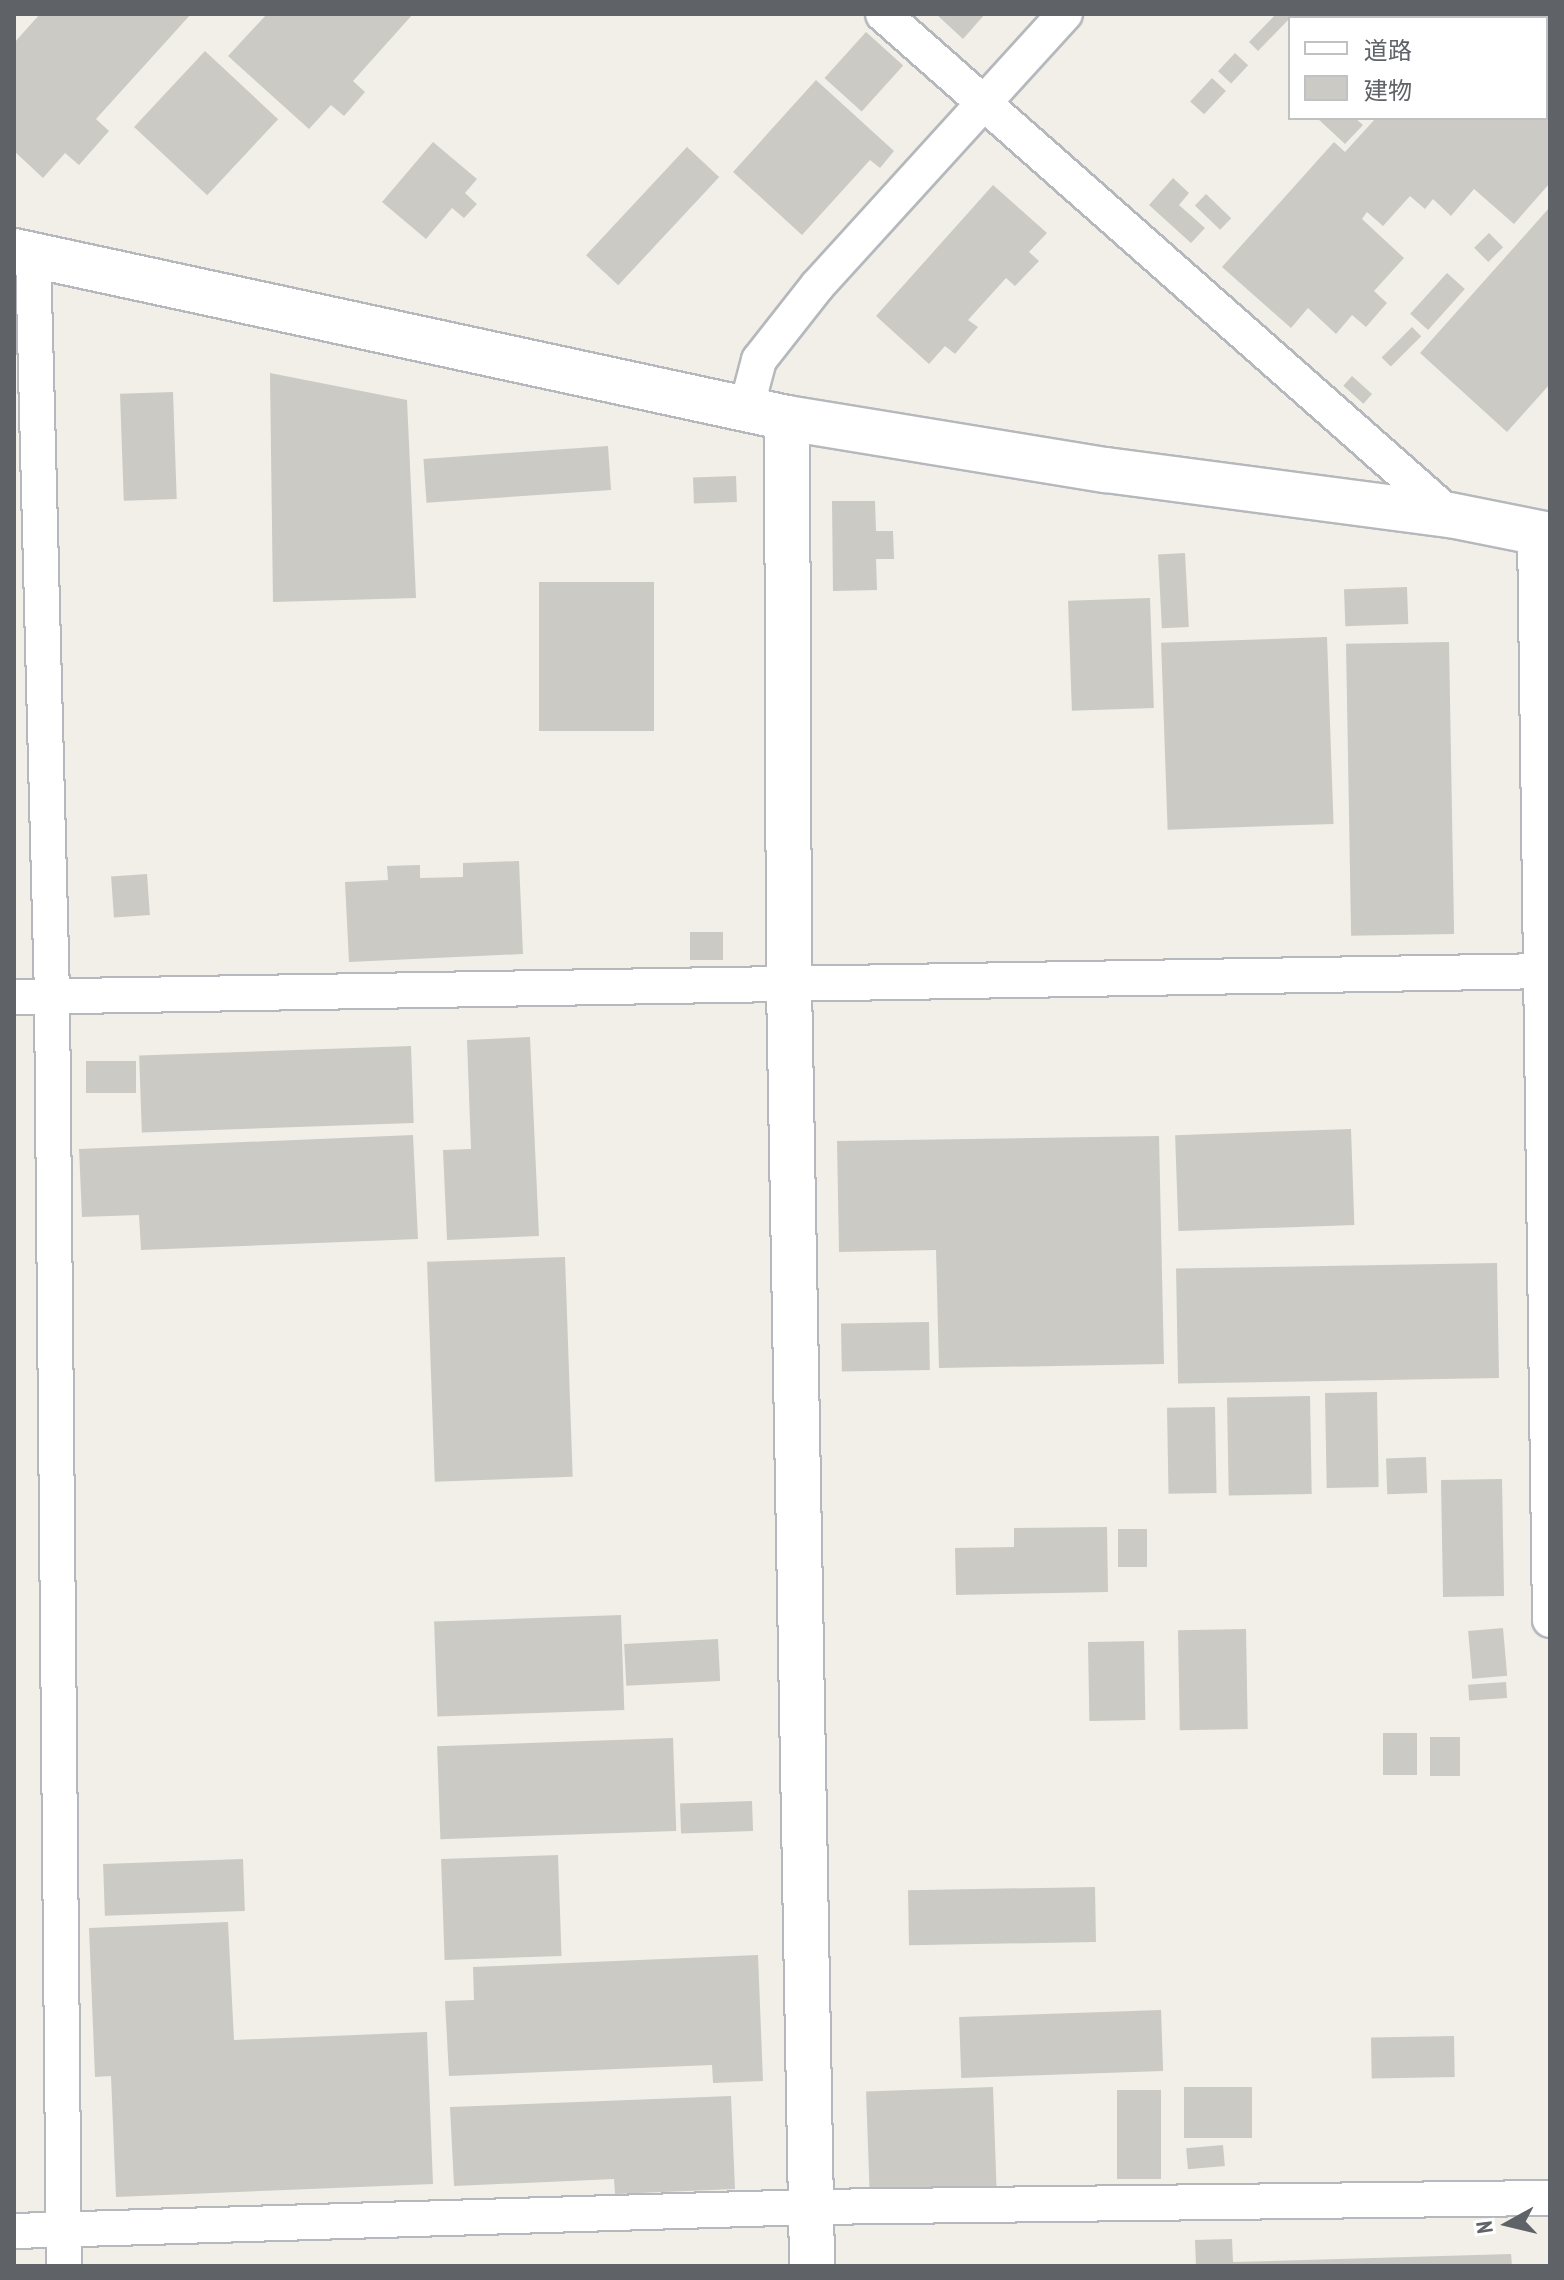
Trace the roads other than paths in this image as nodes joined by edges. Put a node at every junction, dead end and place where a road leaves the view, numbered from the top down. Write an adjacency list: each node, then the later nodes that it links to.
1 (883, 14): 3 (street)
2 (1065, 14): 3 (street)
3 (985, 104): 5 (street); 6 (street)
4 (24, 253): 5 (street); 10 (street)
5 (767, 413): 6 (street); 9 (street)
6 (1450, 515): 7 (street)
7 (1543, 534): 8 (street)
8 (1546, 971): 9 (street); 12 (street)
9 (789, 984): 10 (street); 14 (street)
10 (52, 996): 11 (street); 16 (street)
11 (14, 997)
12 (1550, 1620)
13 (1550, 2198): 14 (street)
14 (811, 2207): 16 (street); 18 (street)
15 (14, 2231): 16 (street)
16 (64, 2231): 17 (street)
17 (64, 2266)
18 (812, 2266)

